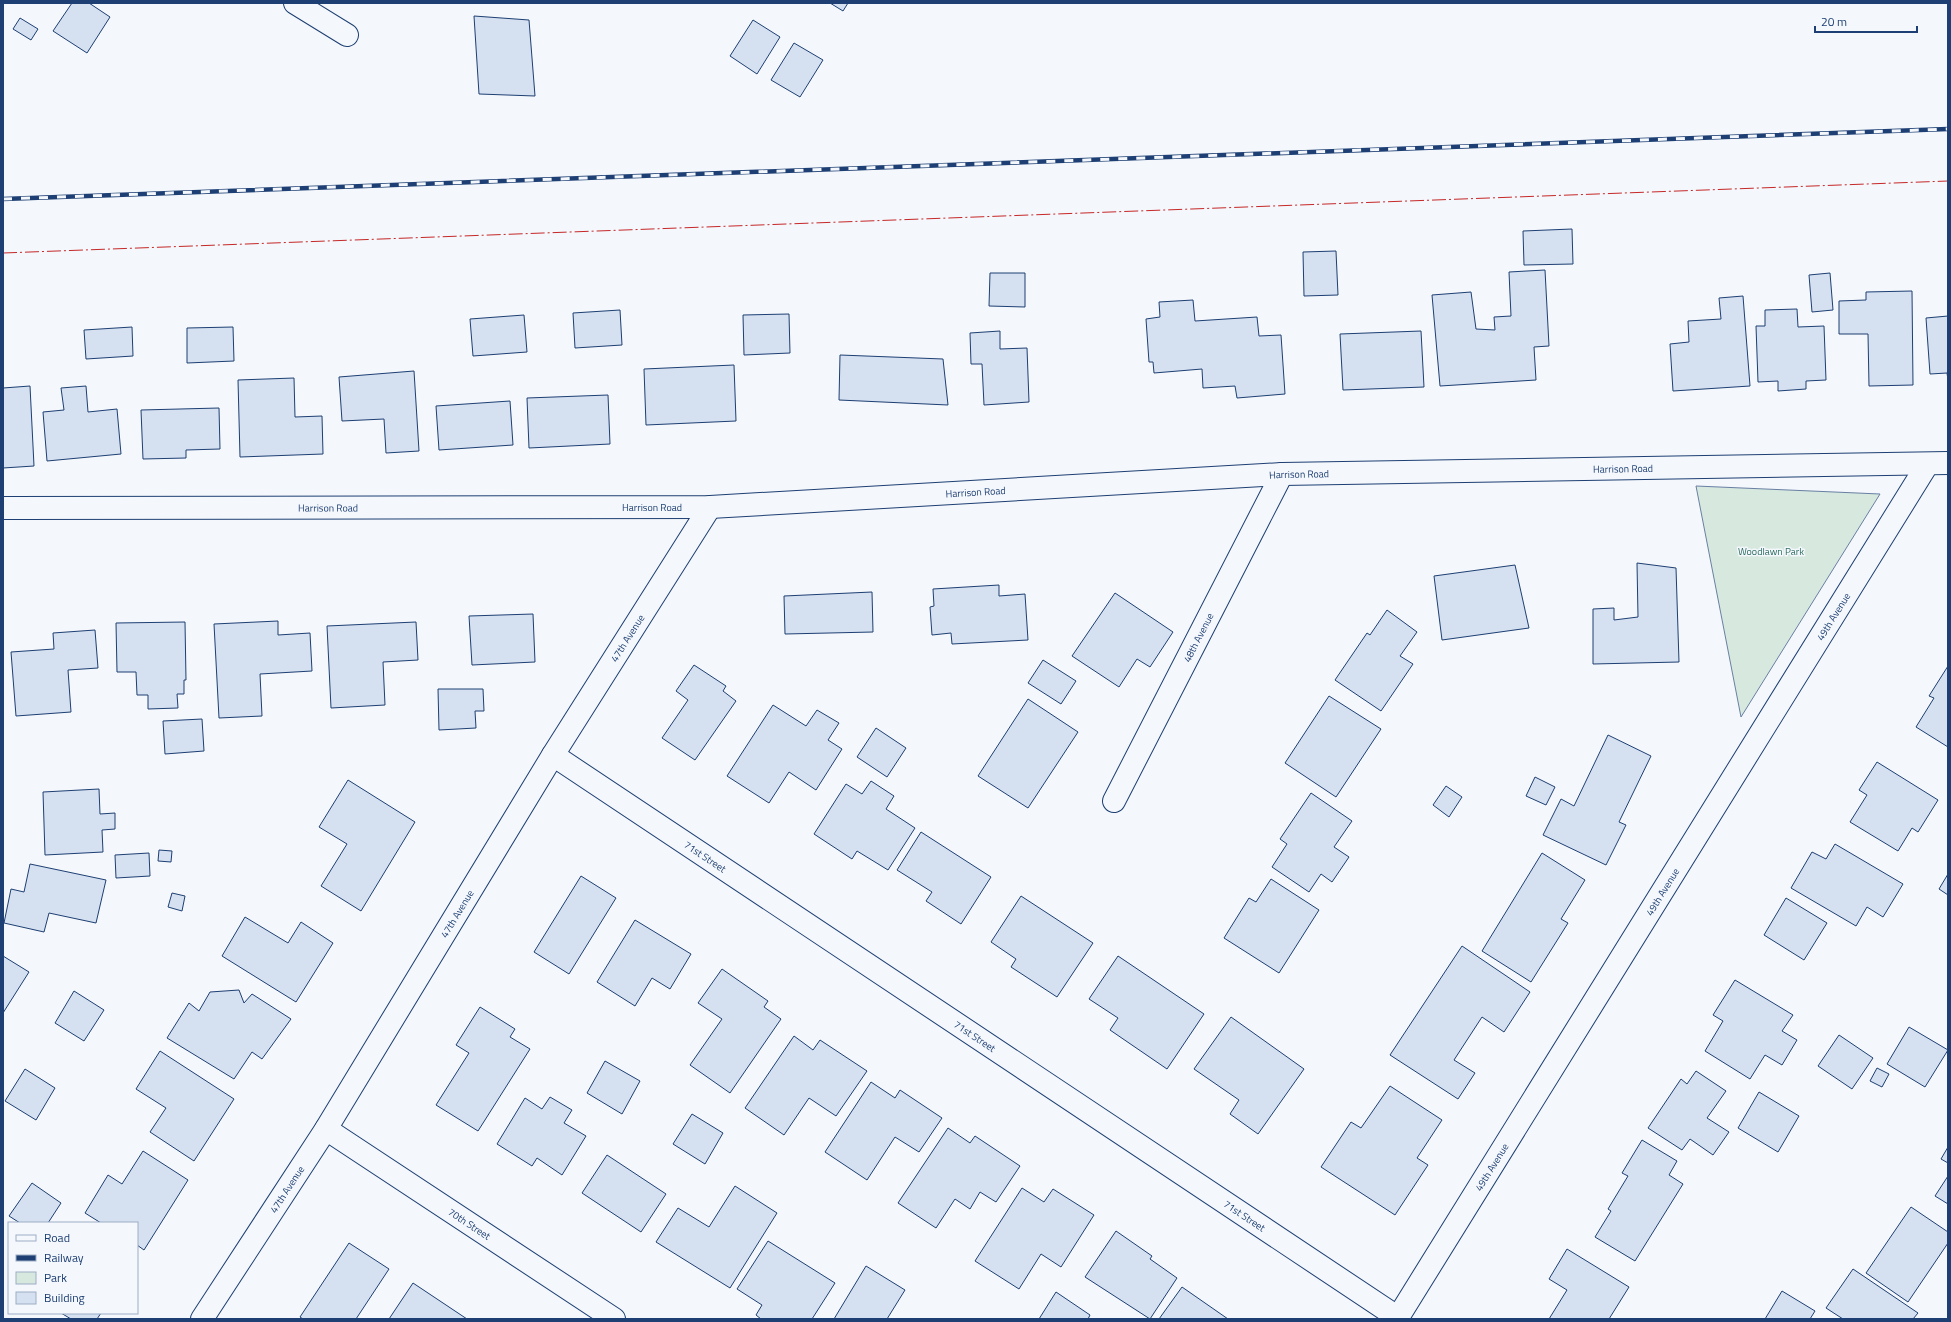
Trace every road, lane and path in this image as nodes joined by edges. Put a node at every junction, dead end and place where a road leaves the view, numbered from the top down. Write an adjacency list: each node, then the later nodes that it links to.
1 (295, 3): 2 (street)
2 (347, 35)
3 (1938, 464): 4 (street, Harrison Road); 10 (street, 49th Avenue)
4 (1282, 474): 5 (street, Harrison Road); 8 (street, 48th Avenue)
5 (710, 507): 6 (street, Harrison Road); 7 (street, 47th Avenue)
6 (3, 508)
7 (553, 755): 9 (street, 47th Avenue); 10 (street, 71st Street)
8 (1114, 801)
9 (326, 1129): 11 (street, 47th Avenue); 12 (street, 70th Street)
10 (1397, 1318)
11 (202, 1319)
12 (614, 1319)

